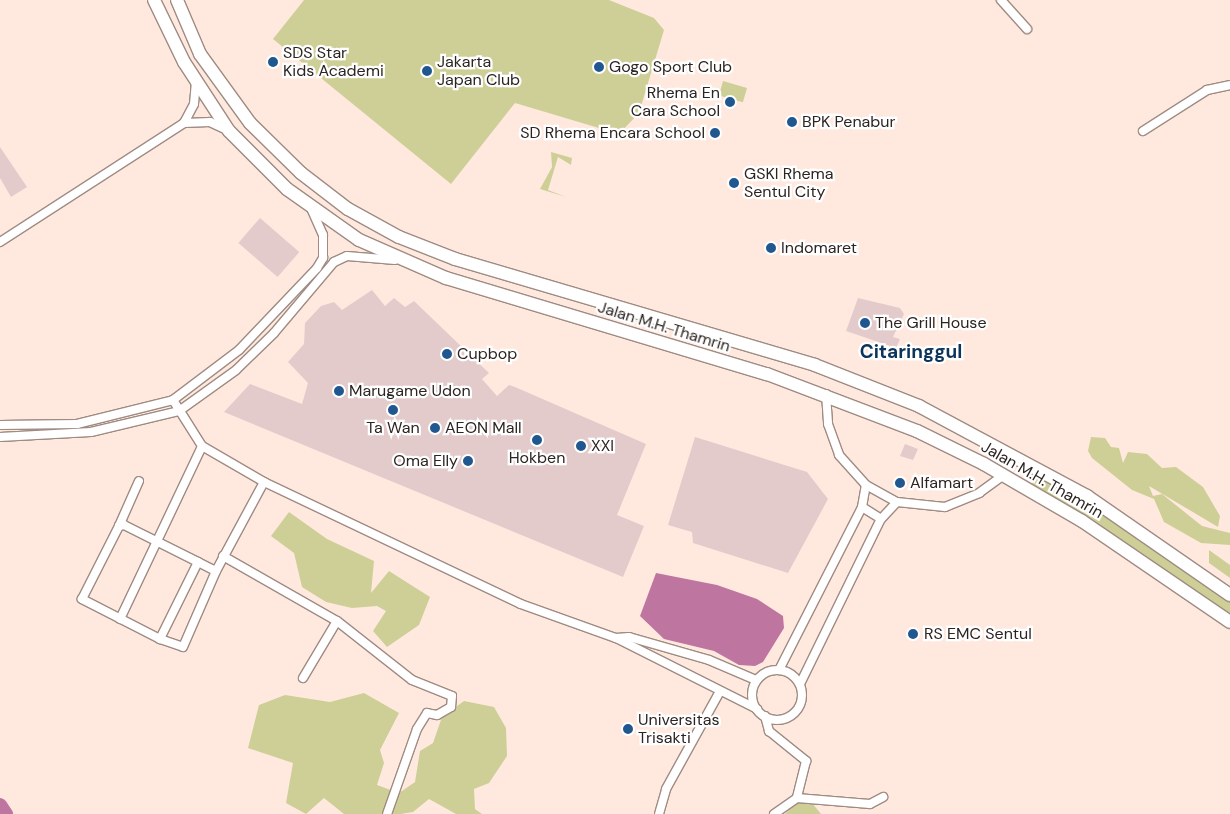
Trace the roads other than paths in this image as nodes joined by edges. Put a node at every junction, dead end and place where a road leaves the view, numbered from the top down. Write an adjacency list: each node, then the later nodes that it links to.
1 (154, 0): 6 (main road, Jalan M.H. Thamrin)
2 (177, 0): 5 (main road, Jalan M.H. Thamrin)
3 (1000, 0): 4 (street)
4 (1027, 29)
5 (200, 54): 6 (main road); 13 (main road, Jalan M.H. Thamrin)
6 (184, 62): 7 (main road, Jalan M.H. Thamrin)
7 (196, 82): 9 (street); 10 (main road, Jalan M.H. Thamrin)
8 (1230, 85): 11 (street)
9 (184, 123): 10 (street); 17 (street)
10 (229, 131): 12 (main road, Jalan M.H. Thamrin)
11 (1144, 131)
12 (311, 208): 15 (main road, Jalan M.H. Thamrin); 19 (street)
13 (348, 209): 14 (main road, Jalan M.H. Thamrin); 15 (main road)
14 (366, 219): 16 (main road); 27 (main road, Jalan M.H. Thamrin)
15 (338, 227): 16 (main road, Jalan M.H. Thamrin)
16 (359, 240): 18 (main road, Jalan M.H. Thamrin)
17 (0, 242)
18 (400, 261): 20 (street); 21 (main road, Jalan M.H. Thamrin)
19 (226, 359): 20 (street); 22 (street)
20 (236, 370): 23 (street)
21 (826, 394): 28 (main road, Jalan M.H. Thamrin); 32 (street)
22 (173, 400): 23 (street); 24 (street)
23 (179, 411): 25 (street); 26 (street)
24 (0, 425)
25 (0, 437)
26 (202, 446): 31 (street); 37 (street)
27 (1012, 454): 28 (main road); 41 (main road, Jalan M.H. Thamrin)
28 (984, 464): 29 (main road, Jalan M.H. Thamrin)
29 (1004, 475): 33 (street); 44 (main road, Jalan M.H. Thamrin)
30 (139, 481): 36 (street)
31 (264, 482): 38 (street); 45 (street)
32 (866, 485): 33 (street); 34 (street)
33 (898, 502): 35 (street)
34 (862, 508): 35 (street); 47 (street)
35 (881, 519): 50 (street)
36 (119, 526): 37 (street); 42 (street)
37 (155, 540): 39 (street); 42 (street)
38 (223, 556): 40 (street); 43 (street)
39 (198, 562): 40 (street); 46 (street)
40 (216, 571): 46 (street)
41 (1230, 595)
42 (120, 620): 46 (street)
43 (338, 621): 48 (street); 56 (street)
44 (1230, 622)
45 (616, 638): 49 (street); 51 (street)
46 (160, 640)
47 (779, 670): 49 (street); 50 (street)
48 (303, 678)
49 (756, 680): 52 (street)
50 (800, 684): 53 (street)
51 (720, 691): 52 (street); 57 (street)
52 (757, 709): 53 (street)
53 (765, 716): 55 (street)
54 (883, 797): 55 (street)
55 (797, 798): 58 (street)
56 (386, 814)
57 (658, 814)
58 (774, 814)

